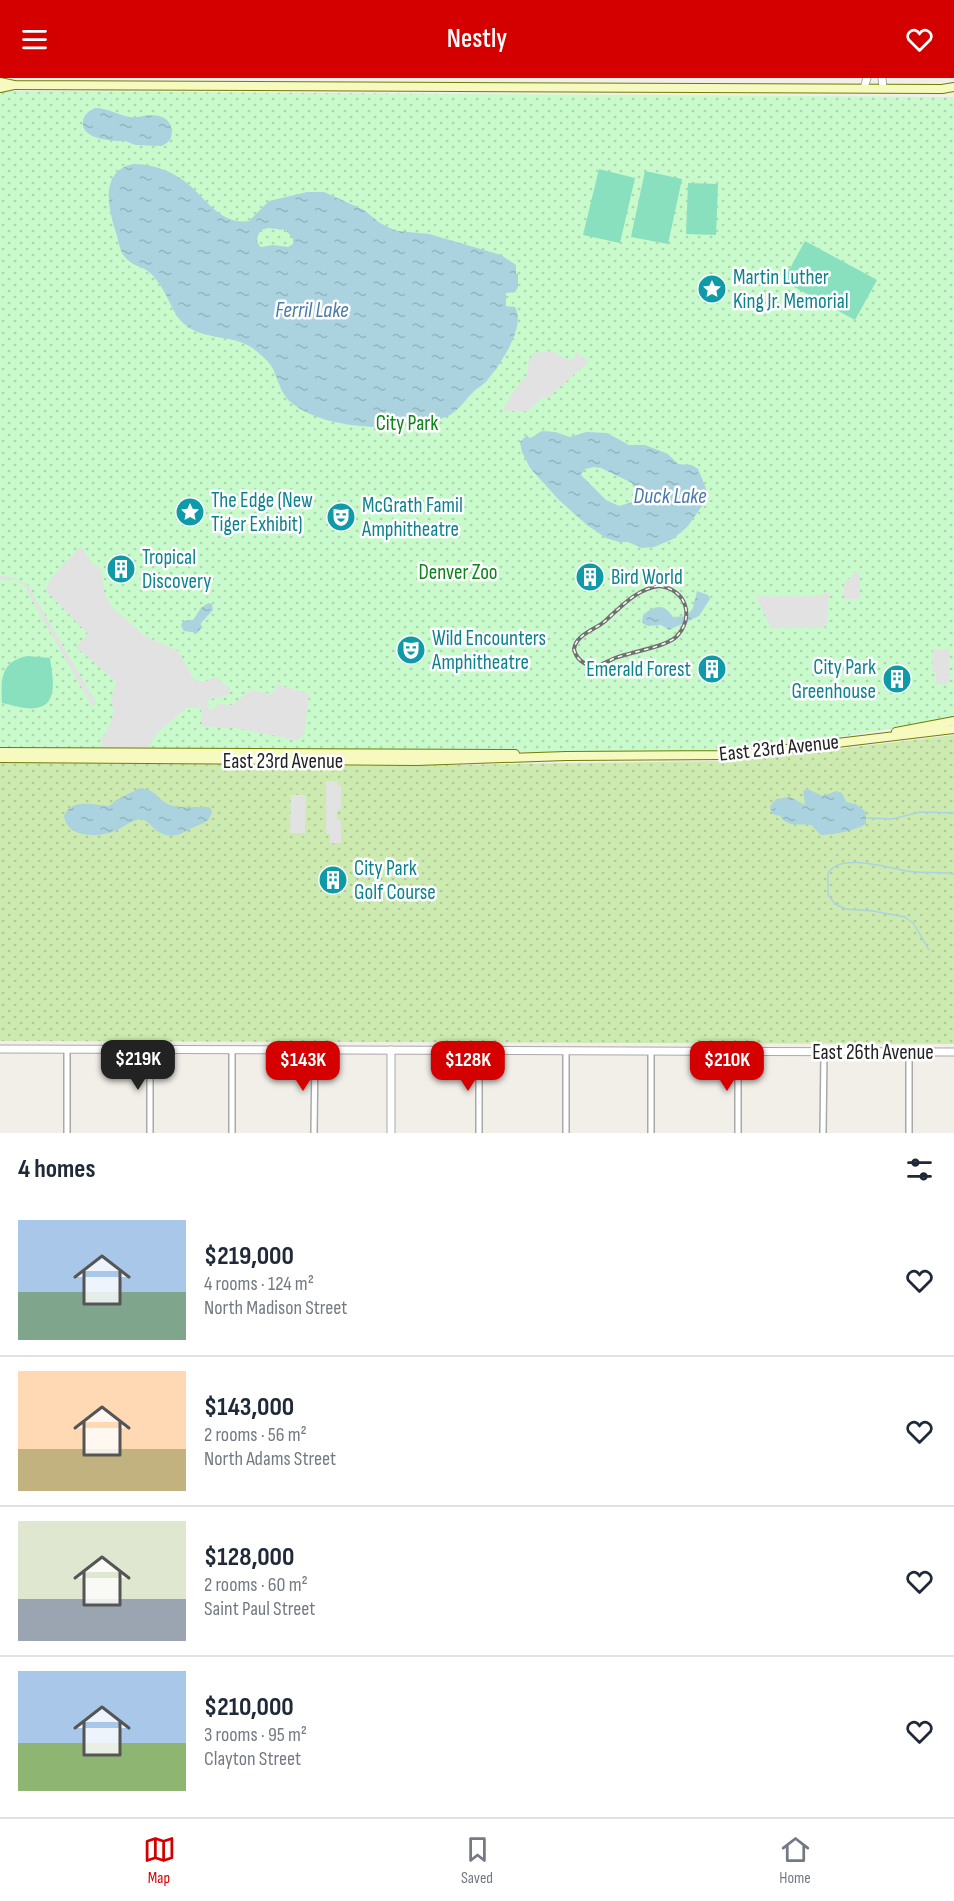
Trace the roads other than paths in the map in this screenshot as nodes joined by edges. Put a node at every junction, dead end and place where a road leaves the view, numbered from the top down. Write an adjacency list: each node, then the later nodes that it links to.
1 (867, 78): 15 (street)
2 (882, 78): 16 (street)
3 (71, 81): 4 (main road); 13 (main road)
4 (152, 81): 6 (main road)
5 (0, 82): 13 (main road)
6 (232, 82): 7 (main road)
7 (314, 82): 8 (main road)
8 (399, 82): 9 (main road)
9 (484, 82): 10 (main road)
10 (568, 82): 11 (main road)
11 (646, 82): 12 (main road)
12 (730, 83): 15 (main road)
13 (14, 85): 14 (main road)
14 (0, 88)
15 (864, 88): 16 (main road)
16 (883, 88): 17 (main road)
17 (954, 88)
18 (954, 721): 20 (main road, East 23rd Avenue)
19 (954, 729): 20 (main road, East 23rd Avenue)
20 (884, 736): 22 (main road, East 23rd Avenue)
21 (0, 752): 22 (main road, East 23rd Avenue)
22 (566, 756): 23 (main road, East 23rd Avenue)
23 (0, 758)
24 (0, 1049): 25 (street, East 26th Avenue)
25 (67, 1049): 26 (street, East 26th Avenue); 37 (street)
26 (150, 1050): 27 (street, East 26th Avenue); 38 (street)
27 (232, 1050): 28 (street, East 26th Avenue); 39 (street)
28 (315, 1050): 29 (street, East 26th Avenue); 40 (street)
29 (391, 1050): 30 (street, East 26th Avenue); 41 (street)
30 (479, 1051): 31 (street, East 26th Avenue); 42 (street)
31 (566, 1051): 32 (street, East 26th Avenue); 43 (street)
32 (651, 1051): 33 (street, East 26th Avenue); 44 (street)
33 (738, 1051): 34 (street, East 26th Avenue); 45 (street)
34 (824, 1052): 35 (street, East 26th Avenue); 46 (street)
35 (909, 1052): 36 (street, East 26th Avenue); 47 (street)
36 (954, 1052)
37 (67, 1133)
38 (150, 1133)
39 (232, 1133)
40 (314, 1133)
41 (391, 1133)
42 (479, 1133)
43 (566, 1133)
44 (651, 1133)
45 (738, 1133)
46 (823, 1133)
47 (909, 1133)

